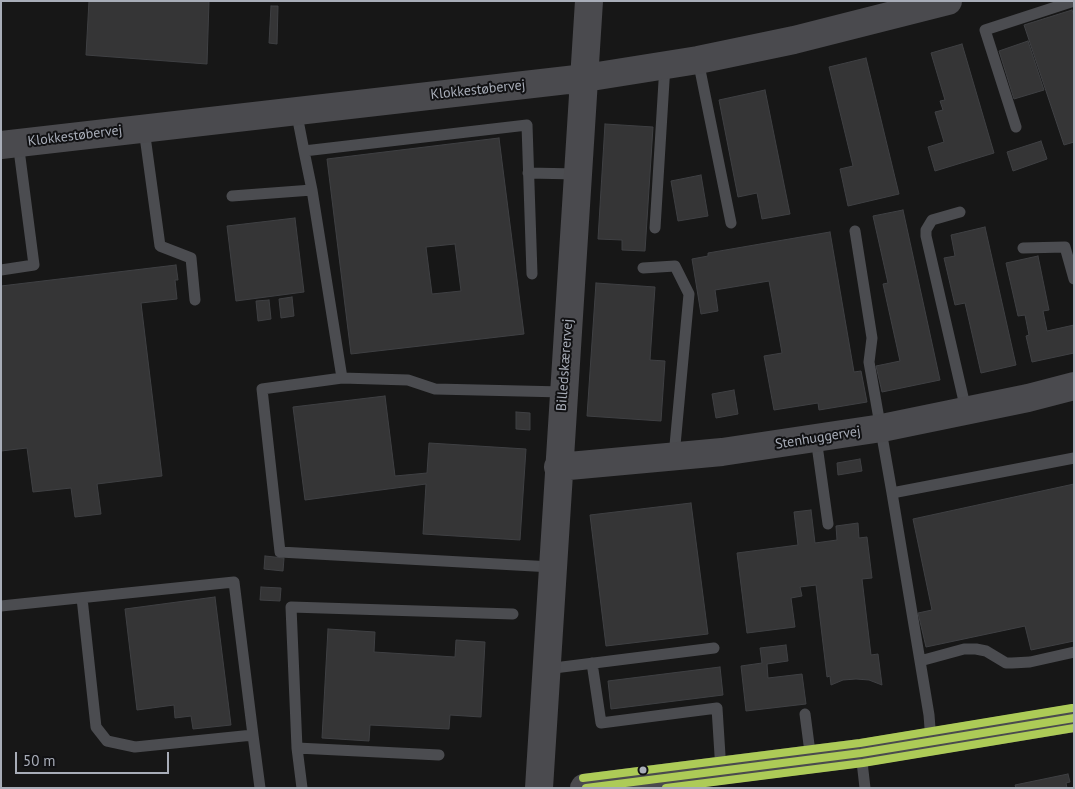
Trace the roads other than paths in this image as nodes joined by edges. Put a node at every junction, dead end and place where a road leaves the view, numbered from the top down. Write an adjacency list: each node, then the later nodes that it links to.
1 (589, 1): 6 (street, Billedskærervej)
2 (948, 1): 4 (street, Klokkestøbervej)
3 (1074, 2): 9 (lane)
4 (698, 60): 5 (street, Klokkestøbervej); 17 (lane)
5 (665, 65): 6 (street, Klokkestøbervej); 18 (lane)
6 (585, 78): 7 (street, Klokkestøbervej); 13 (street, Billedskærervej)
7 (296, 110): 8 (street, Klokkestøbervej); 11 (lane)
8 (144, 127): 10 (street, Klokkestøbervej); 25 (lane)
9 (1016, 127)
10 (10, 144): 22 (lane)
11 (304, 151): 12 (lane); 14 (lane)
12 (528, 173): 13 (lane); 23 (lane)
13 (578, 174): 28 (street, Billedskærervej)
14 (312, 190): 15 (lane); 26 (lane)
15 (232, 196)
16 (960, 212): 29 (lane)
17 (731, 223)
18 (655, 228)
19 (856, 232): 30 (lane)
20 (1023, 248): 24 (lane)
21 (642, 268): 32 (lane)
22 (1, 270)
23 (532, 274)
24 (1074, 279)
25 (195, 300)
26 (342, 378): 28 (lane); 37 (lane)
27 (1074, 386): 29 (street, Stenhuggervej)
28 (563, 392): 34 (street, Billedskærervej)
29 (966, 411): 30 (street, Stenhuggervej)
30 (882, 428): 31 (street, Stenhuggervej); 35 (lane)
31 (816, 438): 32 (street, Stenhuggervej); 36 (lane)
32 (674, 456): 34 (street, Stenhuggervej)
33 (1074, 458): 35 (lane)
34 (558, 467): 37 (street, Billedskærervej)
35 (892, 493): 43 (lane)
36 (828, 524)
37 (552, 567): 45 (street, Billedskærervej)
38 (82, 598): 39 (lane); 48 (lane); 48 (lane)
39 (1, 606)
40 (513, 614): 50 (lane)
41 (714, 648): 44 (lane)
42 (1074, 652): 43 (lane)
43 (920, 661): 49 (lane)
44 (592, 663): 45 (lane); 54 (lane)
45 (546, 669): 58 (street, Billedskærervej)
46 (805, 714): 53 (lane)
47 (1074, 718): 49 (street)
48 (252, 735): 56 (lane)
49 (932, 742): 51 (street)
50 (297, 748): 52 (lane); 57 (lane)
51 (861, 753): 53 (street); 60 (lane)
52 (438, 755)
53 (811, 760): 54 (street)
54 (722, 771): 55 (street)
55 (637, 784): 59 (street)
56 (260, 788)
57 (302, 788)
58 (539, 788)
59 (584, 788)
60 (865, 788)

